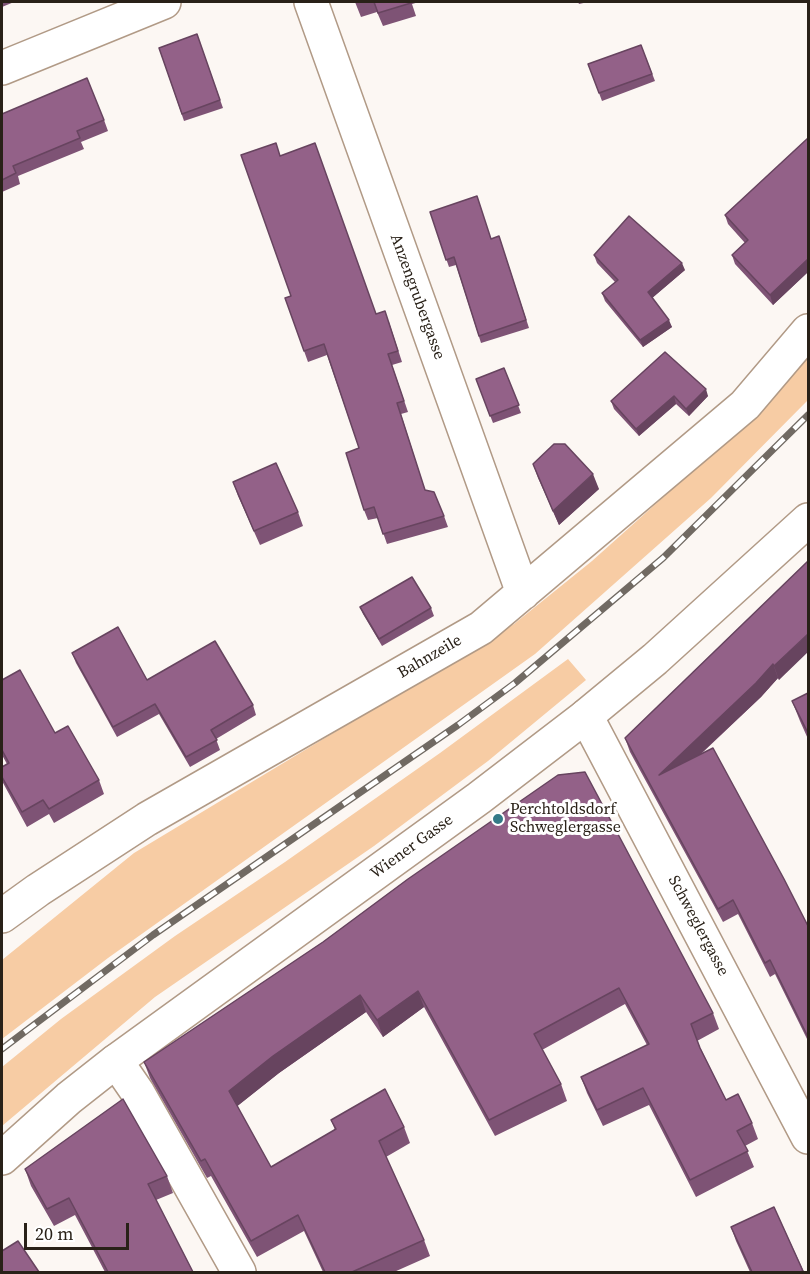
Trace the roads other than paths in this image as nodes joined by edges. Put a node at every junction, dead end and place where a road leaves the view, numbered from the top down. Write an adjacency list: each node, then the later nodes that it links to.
1 (164, 2): 3 (street)
2 (311, 2): 6 (street, Anzengrubergasse)
3 (2, 68)
4 (808, 331): 6 (street, Bahnzeile)
5 (808, 520): 7 (street, Wiener Gasse)
6 (523, 593): 8 (street, Bahnzeile)
7 (586, 716): 9 (street, Wiener Gasse); 10 (street, Schweglergasse)
8 (2, 916)
9 (116, 1061): 11 (street, Wiener Gasse); 12 (street)
10 (808, 1137)
11 (2, 1158)
12 (239, 1272)

